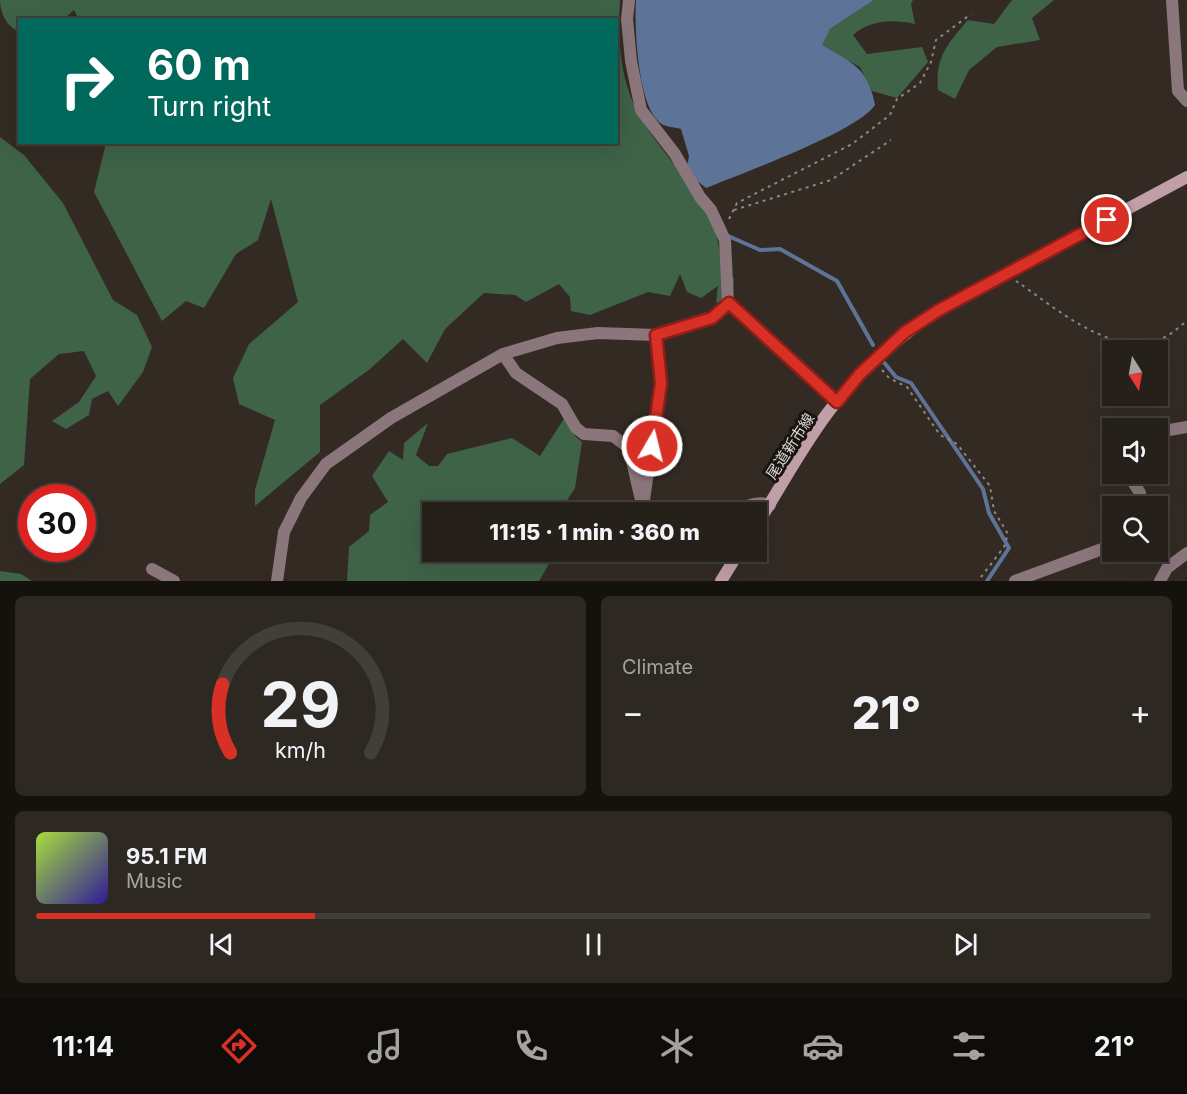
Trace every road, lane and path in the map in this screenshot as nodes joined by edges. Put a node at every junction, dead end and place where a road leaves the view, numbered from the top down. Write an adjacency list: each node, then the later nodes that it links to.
1 (628, 0): 8 (street)
2 (1172, 0): 4 (street)
3 (971, 14): 7 (path)
4 (1187, 101)
5 (891, 140): 7 (path)
6 (1187, 177): 9 (main road, 尾道新市線)
7 (733, 211): 8 (path)
8 (722, 233): 10 (street)
9 (1007, 274): 11 (path); 14 (main road, 尾道新市線)
10 (729, 303): 12 (street); 15 (street)
11 (1187, 321)
12 (656, 335): 13 (street); 19 (street)
13 (503, 354): 18 (street); 28 (street)
14 (874, 361): 15 (main road, 尾道新市線); 30 (path)
15 (837, 402): 21 (main road, 尾道新市線)
16 (1187, 427): 17 (street)
17 (1168, 430)
18 (642, 502)
19 (645, 502)
20 (767, 504): 21 (street)
21 (770, 505): 22 (main road, 尾道新市線)
22 (767, 510)
23 (1102, 548): 31 (street)
24 (1187, 553): 32 (street)
25 (733, 562): 29 (main road)
26 (152, 569): 27 (street)
27 (174, 581)
28 (277, 581)
29 (721, 581)
30 (978, 581)
31 (1015, 581)
32 (1160, 581)

